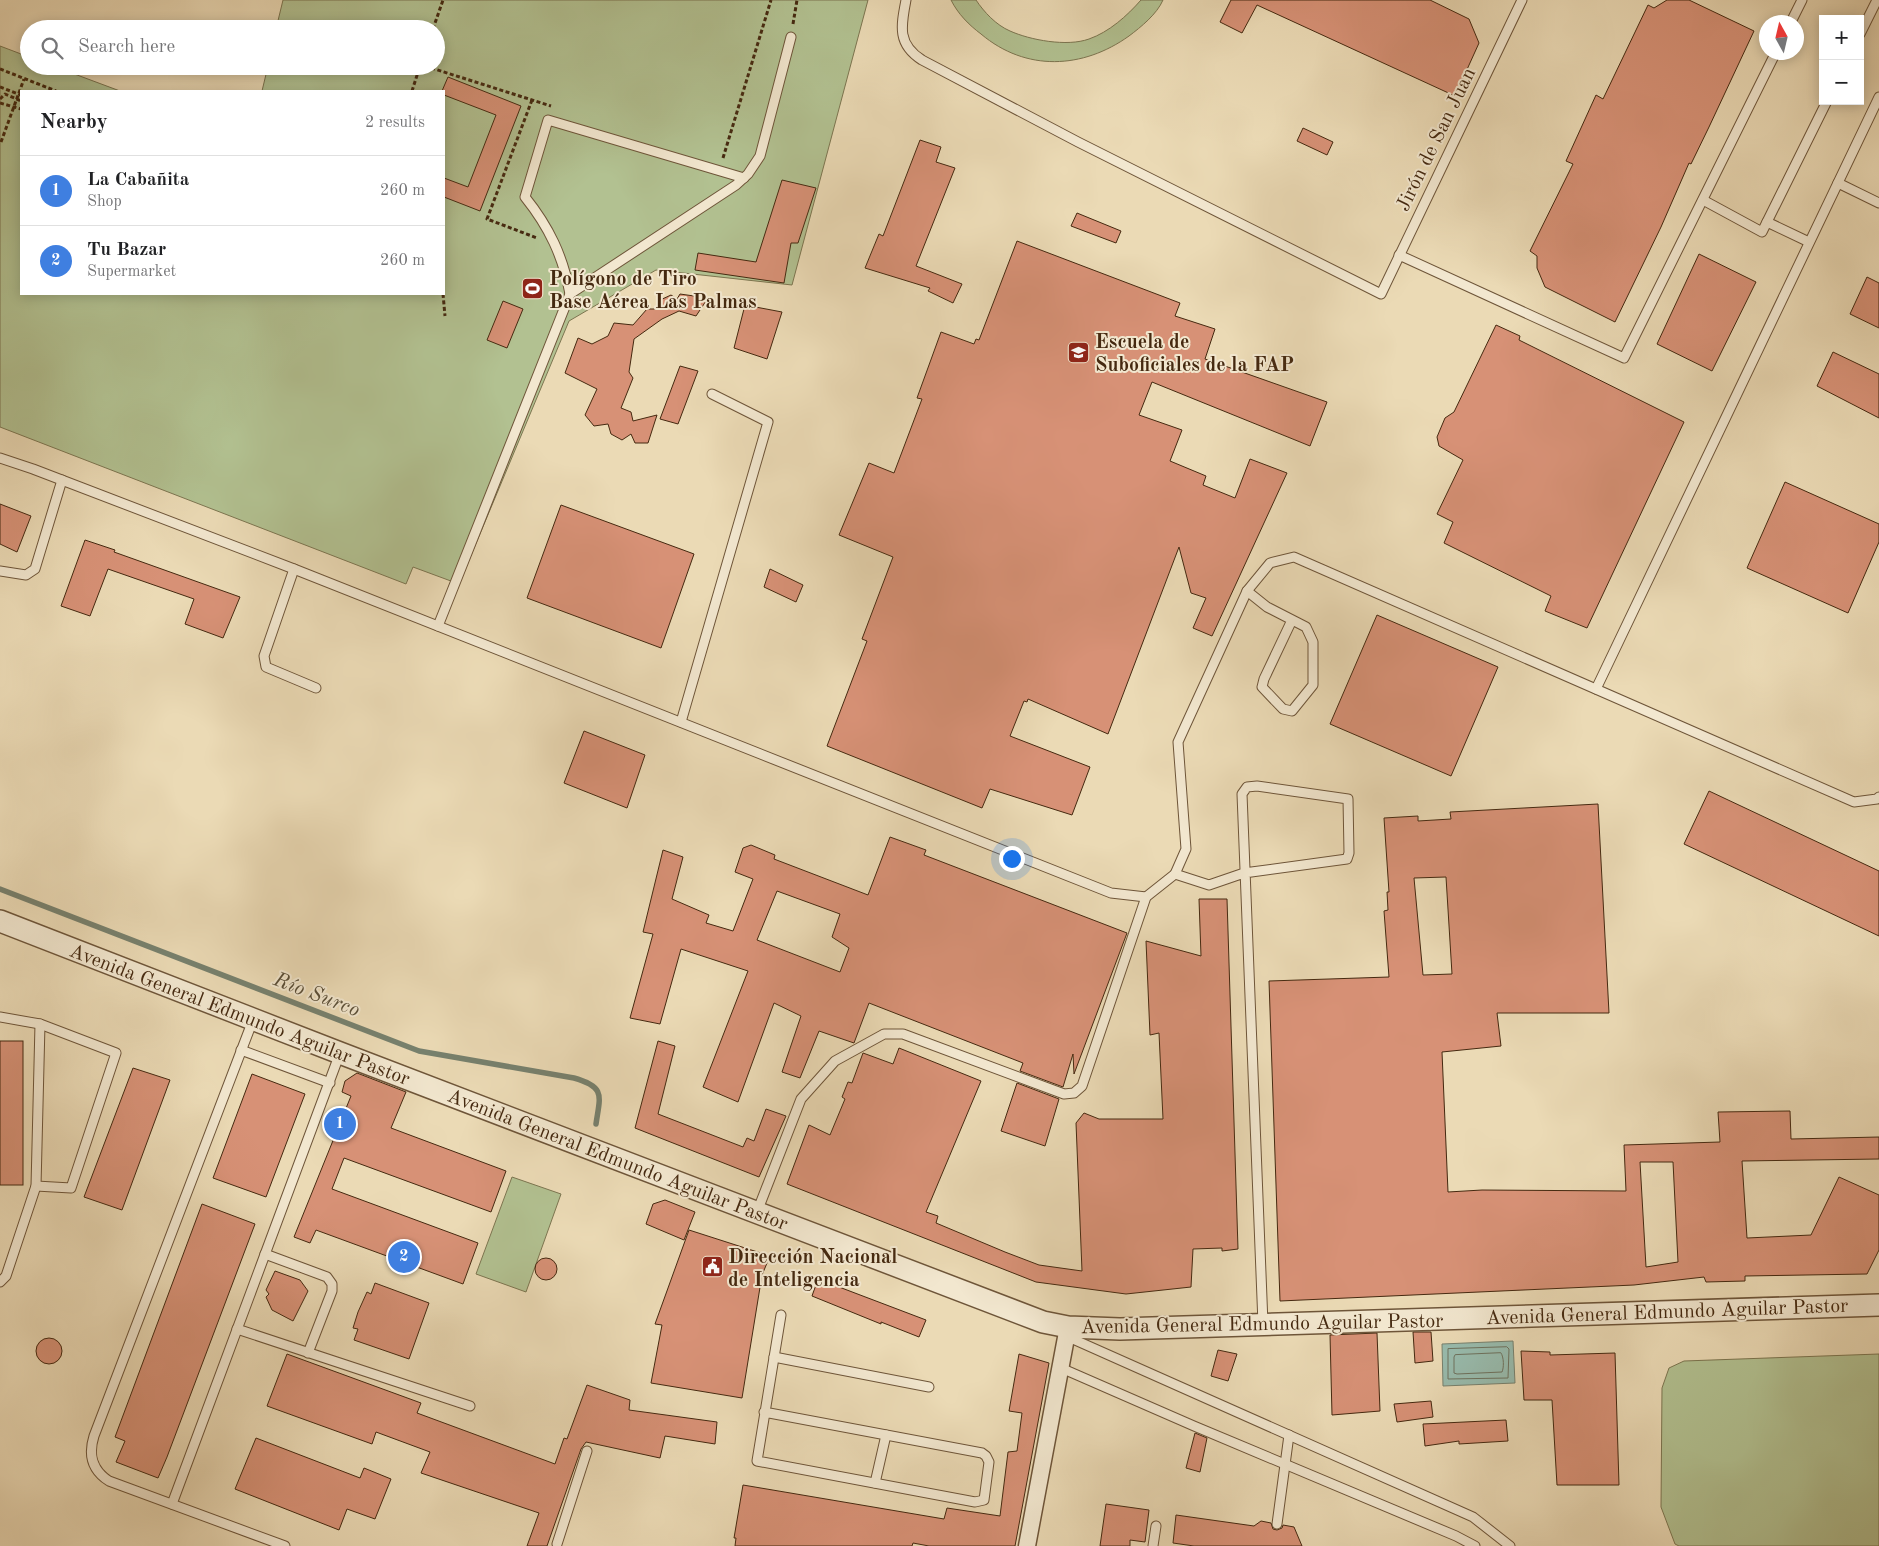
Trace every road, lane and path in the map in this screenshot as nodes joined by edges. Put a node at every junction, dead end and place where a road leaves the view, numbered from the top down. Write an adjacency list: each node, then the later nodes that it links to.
1 (443, 0): 9 (path)
2 (771, 0): 33 (path)
3 (797, 0): 11 (path)
4 (906, 0): 43 (lane, Jirón de San Juan)
5 (1522, 0): 43 (lane, Jirón de San Juan)
6 (1802, 0): 8 (lane)
7 (1877, 0): 10 (lane)
8 (1794, 15)
9 (436, 20)
10 (1864, 26)
11 (791, 38): 34 (lane)
12 (1772, 60): 36 (lane)
13 (0, 69): 16 (path)
14 (445, 72): 26 (path)
15 (417, 75): 20 (path)
16 (24, 79): 18 (path); 19 (path)
17 (0, 87): 21 (path)
18 (21, 90)
19 (53, 90)
20 (412, 90)
21 (20, 94): 24 (path)
22 (1879, 97): 35 (lane)
23 (0, 99): 24 (path)
24 (17, 99): 25 (path); 29 (path)
25 (20, 100)
26 (532, 100): 31 (path); 39 (path)
27 (0, 103): 29 (path)
28 (1825, 105): 40 (lane)
29 (14, 106): 30 (path); 32 (path)
30 (20, 109)
31 (560, 109)
32 (1, 142)
33 (722, 160)
34 (744, 178): 44 (lane); 44 (lane)
35 (1838, 183): 37 (lane); 42 (lane)
36 (1703, 200): 40 (lane); 43 (lane)
37 (1879, 203)
38 (483, 217): 39 (path)
39 (487, 218): 41 (path)
40 (1767, 222): 42 (lane)
41 (540, 239)
42 (1809, 242): 56 (lane)
43 (1399, 255)
44 (570, 294): 54 (lane)
45 (444, 295): 46 (path)
46 (445, 316)
47 (712, 394): 57 (lane)
48 (0, 458): 49 (lane)
49 (62, 480): 50 (lane); 51 (lane)
50 (294, 569): 54 (lane); 55 (lane)
51 (0, 571)
52 (1246, 590): 53 (lane); 56 (lane); 60 (lane)
53 (1292, 620): 53 (lane)
54 (438, 626): 57 (lane)
55 (316, 688)
56 (1596, 689): 58 (lane)
57 (681, 722): 61 (lane)
58 (1879, 796)
59 (1244, 873): 59 (lane); 60 (lane); 75 (lane)
60 (1175, 874): 61 (lane)
61 (1146, 897): 70 (lane)
62 (0, 921): 64 (street, Avenida General Edmundo Aguilar Pastor)
63 (0, 1017): 65 (lane)
64 (254, 1020): 66 (lane); 67 (street, Avenida General Edmundo Aguilar Pastor)
65 (40, 1024): 69 (lane); 69 (lane)
66 (241, 1050): 68 (lane); 89 (lane)
67 (340, 1053): 68 (lane); 70 (street, Avenida General Edmundo Aguilar Pastor)
68 (330, 1083): 71 (lane)
69 (36, 1186): 72 (lane)
70 (757, 1212): 77 (street, Avenida General Edmundo Aguilar Pastor)
71 (265, 1254): 76 (lane); 78 (lane)
72 (0, 1282)
73 (1879, 1305): 75 (street, Avenida General Edmundo Aguilar Pastor)
74 (781, 1315): 79 (lane)
75 (1263, 1324): 77 (street, Avenida General Edmundo Aguilar Pastor)
76 (238, 1330): 78 (lane); 89 (lane)
77 (1067, 1331): 80 (street); 85 (lane)
78 (308, 1354): 82 (lane)
79 (774, 1357): 81 (lane); 83 (lane)
80 (1061, 1368): 87 (lane); 94 (street)
81 (930, 1387)
82 (470, 1406)
83 (764, 1412): 84 (lane); 88 (lane)
84 (886, 1435): 88 (lane); 88 (lane)
85 (1289, 1435): 87 (lane); 97 (lane)
86 (587, 1452): 92 (lane)
87 (1285, 1464): 90 (lane); 96 (lane)
88 (875, 1483)
89 (172, 1504): 93 (lane)
90 (1277, 1524)
91 (1156, 1526): 95 (lane)
92 (556, 1544)
93 (285, 1546)
94 (1028, 1546)
95 (1153, 1546)
96 (1474, 1546)
97 (1510, 1546)

